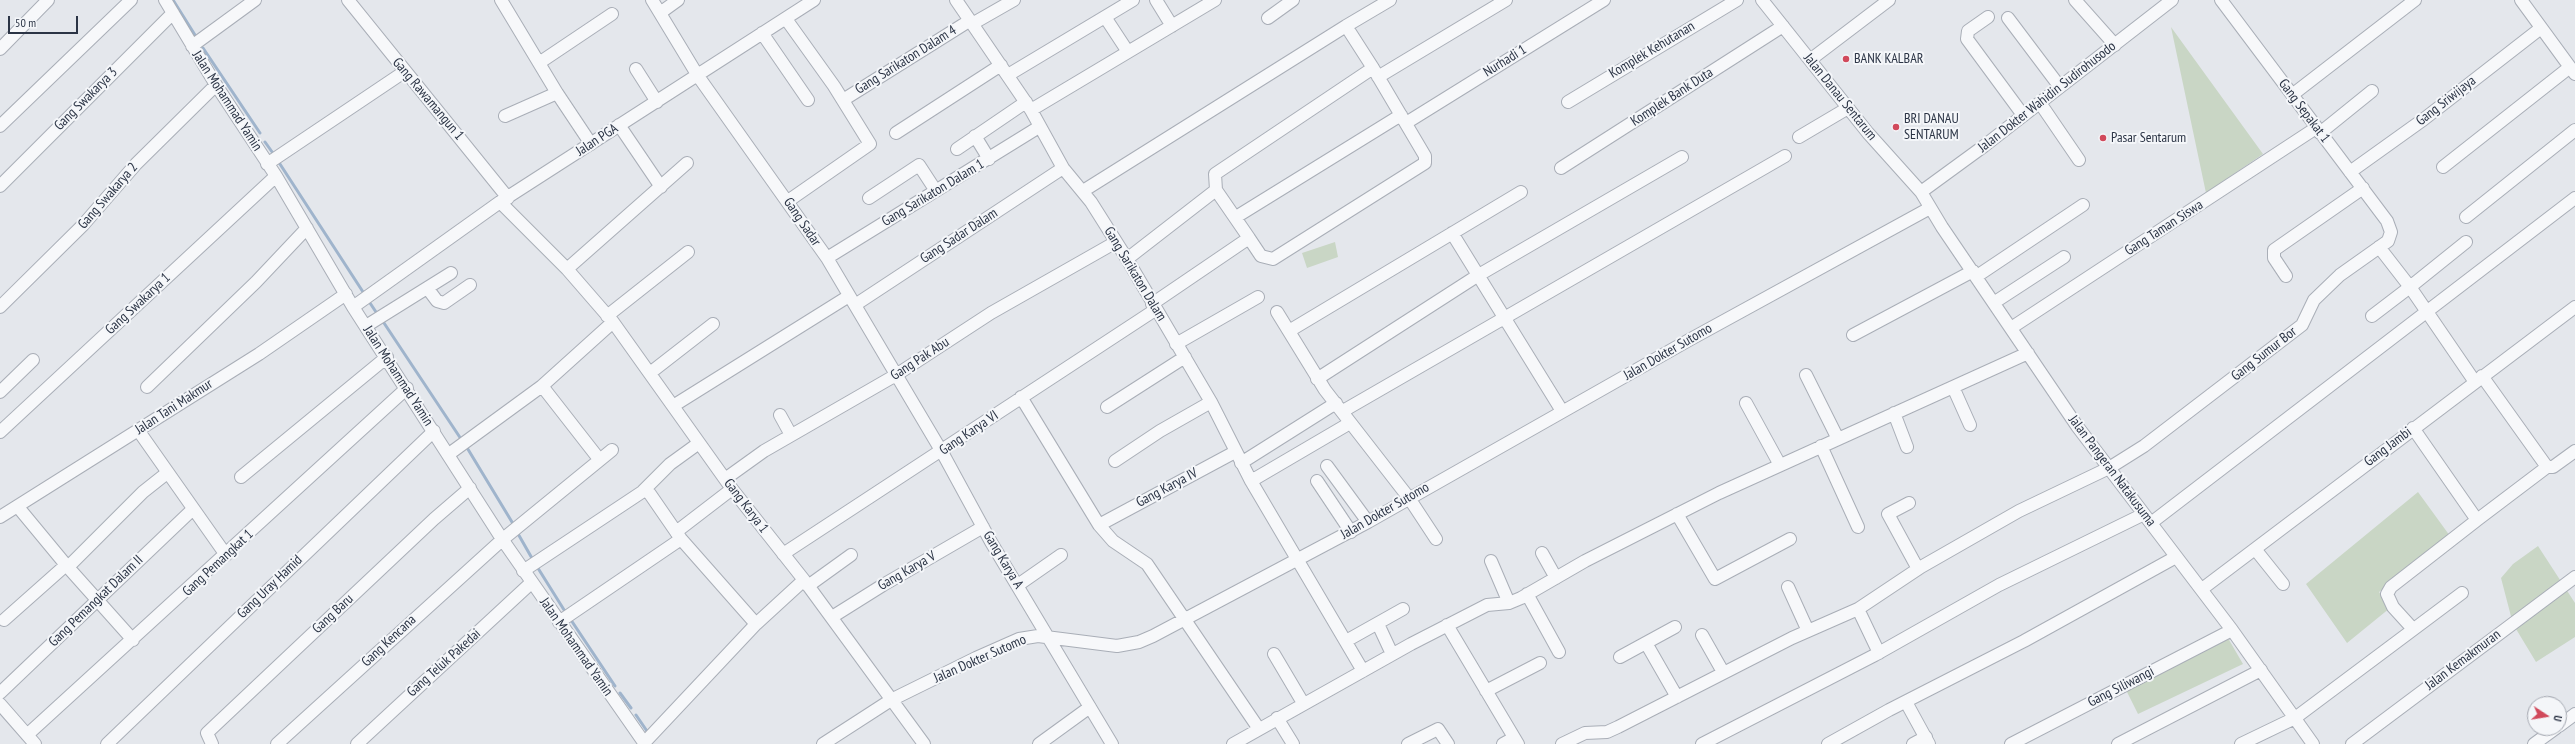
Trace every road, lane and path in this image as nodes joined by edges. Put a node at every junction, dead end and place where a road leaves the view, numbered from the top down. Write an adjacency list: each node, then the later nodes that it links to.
1 (48, 0): 43 (street)
2 (131, 0): 70 (street)
3 (165, 0): 27 (street, Jalan Mohammad Yamin)
4 (256, 0): 42 (street)
5 (348, 0): 50 (street, Gang Rawamangun 1)
6 (501, 0): 46 (street)
7 (652, 0): 28 (street, Gang Sadar)
8 (678, 0): 28 (street)
9 (814, 0): 34 (street, Jalan PGA)
10 (956, 0): 35 (street, Gang Sarikaton Dalam)
11 (1013, 0): 35 (street, Gang Sarikaton Dalam 4)
12 (1132, 0): 30 (street)
13 (1156, 0): 36 (street)
14 (1215, 0): 36 (street)
15 (1294, 0): 32 (street)
16 (1390, 0): 37 (street)
17 (1506, 0): 51 (street)
18 (1604, 0): 68 (street, Nurhadi 1)
19 (1737, 0): 62 (street, Komplek Kehutanan)
20 (1762, 0): 38 (street, Jalan Danau Sentarum)
21 (1888, 0): 45 (street)
22 (2075, 0): 41 (street)
23 (2221, 0): 58 (street, Gang Sepakat 1)
24 (2415, 0): 58 (street)
25 (2521, 0): 39 (street)
26 (2169, 1): 41 (street, Jalan Dokter Wahidin Sudirohusodo)
27 (173, 13): 42 (street, Jalan Mohammad Yamin); 90 (street, Gang Swakarya 3)
28 (660, 13): 53 (street, Gang Sadar)
29 (612, 14): 46 (street)
30 (1104, 17): 44 (street); 52 (street)
31 (1988, 17): 67 (street)
32 (1268, 18)
33 (2008, 18): 55 (street)
34 (786, 19): 40 (street, Jalan PGA); 60 (street)
35 (971, 23): 47 (street, Gang Sarikaton Dalam); 60 (street, Gang Sarikaton Dalam 4)
36 (1172, 26): 44 (street)
37 (1346, 26): 51 (street); 95 (street)
38 (1783, 26): 45 (street, Jalan Danau Sentarum); 87 (street, Komplek Bank Duta)
39 (2541, 28): 49 (street); 88 (street, Gang Sriwijaya)
40 (762, 32): 53 (street, Jalan PGA); 59 (street)
41 (2115, 44): 55 (street, Jalan Dokter Wahidin Sudirohusodo)
42 (192, 46): 54 (street, Jalan Mohammad Yamin)
43 (0, 49)
44 (1128, 52): 64 (street)
45 (1810, 60): 65 (street, Jalan Danau Sentarum)
46 (539, 62): 57 (street)
47 (1001, 65): 52 (street, Gang Sarikaton Dalam); 74 (street)
48 (636, 69): 61 (street)
49 (2572, 71): 85 (street)
50 (404, 72): 84 (street); 100 (street, Gang Rawamangun 1)
51 (1375, 73): 68 (street); 93 (street)
52 (1008, 75): 64 (street, Gang Sarikaton Dalam)
53 (698, 76): 61 (street, Jalan PGA); 101 (street, Gang Sadar)
54 (216, 85): 84 (street, Jalan Mohammad Yamin); 129 (street, Gang Swakarya 2)
55 (2060, 87): 63 (street, Jalan Dokter Wahidin Sudirohusodo)
56 (2372, 91): 72 (street, Gang Taman Siswa)
57 (557, 93): 66 (street); 77 (street)
58 (2292, 95): 72 (street, Gang Sepakat 1)
59 (808, 100)
60 (843, 100): 101 (street)
61 (656, 102): 69 (street, Jalan PGA)
62 (1568, 102)
63 (2040, 103): 67 (street, Jalan Dokter Wahidin Sudirohusodo); 82 (street)
64 (1028, 106): 71 (street, Gang Sarikaton Dalam); 75 (street)
65 (1848, 108): 76 (street); 97 (street, Jalan Danau Sentarum)
66 (505, 116)
67 (2024, 116): 97 (street, Jalan Dokter Wahidin Sudirohusodo)
68 (1404, 119): 104 (street, Nurhadi 1); 109 (street)
69 (619, 125): 77 (street, Jalan PGA); 91 (street)
70 (0, 126)
71 (1039, 127): 81 (street, Gang Sarikaton Dalam 1); 86 (street, Gang Sarikaton Dalam)
72 (2318, 130): 88 (street, Gang Sepakat 1); 140 (street, Gang Taman Siswa)
73 (2575, 130): 105 (street)
74 (896, 132)
75 (975, 136): 78 (street); 81 (street)
76 (1799, 137)
77 (591, 144): 100 (street, Jalan PGA)
78 (957, 149)
79 (1785, 156): 137 (street)
80 (1682, 157): 120 (street)
81 (989, 159): 94 (street, Gang Sarikaton Dalam 1)
82 (2079, 160)
83 (687, 163): 91 (street)
84 (267, 164): 89 (street, Jalan Mohammad Yamin)
85 (2443, 166)
86 (1063, 168): 95 (street, Gang Sarikaton Dalam); 127 (street, Gang Sadar Dalam)
87 (1561, 168)
88 (2350, 172): 92 (street, Gang Sepakat 1)
89 (276, 176): 107 (street, Jalan Mohammad Yamin); 172 (street, Gang Swakarya 1)
90 (0, 186)
91 (661, 187): 117 (street)
92 (2363, 188): 106 (street, Gang Sepakat 1); 121 (street)
93 (1216, 190): 104 (street); 116 (street)
94 (936, 191): 98 (street); 115 (street, Gang Sarikaton Dalam 1)
95 (1083, 191): 110 (street, Gang Sarikaton Dalam)
96 (1521, 192): 108 (street)
97 (1921, 192): 103 (street, Jalan Pangeran Natakusuma)
98 (869, 198)
99 (2575, 198): 133 (street)
100 (504, 200): 117 (street, Gang Rawamangun 1); 130 (street, Jalan PGA)
101 (788, 201): 115 (street, Gang Sadar)
102 (2083, 205): 119 (street)
103 (1930, 208): 119 (street, Jalan Pangeran Natakusuma); 164 (street, Jalan Dokter Sutomo)
104 (1236, 217): 109 (street)
105 (2466, 217)
106 (2387, 221): 112 (street, Gang Sumur Bor)
107 (307, 228): 125 (street, Jalan Mohammad Yamin); 155 (street)
108 (1452, 233): 120 (street); 141 (street)
109 (1249, 238): 131 (street, Gang Karya VI)
110 (1116, 242): 116 (street, Gang Sarikaton Dalam); 150 (street, Gang Pak Abu)
111 (2466, 242): 123 (street)
112 (2379, 248): 123 (street); 188 (street, Gang Sumur Bor)
113 (688, 252): 136 (street)
114 (2064, 257): 128 (street)
115 (827, 258): 127 (street, Gang Sadar)
116 (1127, 259): 131 (street, Gang Sarikaton Dalam)
117 (567, 269): 136 (street, Gang Karya 1)
118 (451, 272): 124 (street)
119 (1975, 274): 128 (street, Jalan Pangeran Natakusuma); 142 (street)
120 (1477, 276): 137 (street); 151 (street)
121 (2286, 276)
122 (470, 285): 124 (street)
123 (2410, 287): 133 (street); 135 (street)
124 (428, 289): 139 (street)
125 (346, 294): 130 (street, Jalan Mohammad Yamin); 170 (street, Jalan Tani Makmur)
126 (1258, 297): 143 (street)
127 (852, 300): 150 (street, Gang Sadar); 161 (street, Gang Sadar Dalam)
128 (1995, 302): 140 (street, Jalan Pangeran Natakusuma)
129 (0, 307)
130 (354, 307): 139 (street, Jalan Mohammad Yamin)
131 (1154, 307): 143 (street, Gang Sarikaton Dalam); 158 (street, Gang Karya VI)
132 (2575, 307): 152 (street, Gang Jambi)
133 (2427, 311): 152 (street); 204 (street)
134 (1277, 312): 141 (street)
135 (2372, 316)
136 (610, 319): 148 (street, Gang Karya 1); 153 (street)
137 (1504, 319): 163 (street); 164 (street)
138 (713, 324): 148 (street)
139 (367, 326): 145 (street, Jalan Mohammad Yamin)
140 (2012, 328): 144 (street, Jalan Pangeran Natakusuma)
141 (1289, 331): 151 (street)
142 (1853, 335)
143 (1176, 344): 146 (street, Gang Sarikaton Dalam)
144 (2028, 353): 154 (street); 188 (street, Jalan Pangeran Natakusuma)
145 (387, 357): 156 (street, Jalan Mohammad Yamin); 191 (street)
146 (1185, 357): 159 (street, Gang Sarikaton Dalam); 162 (street)
147 (33, 360): 157 (street)
148 (650, 373): 161 (street, Gang Karya 1)
149 (1806, 374): 174 (street)
150 (896, 375): 173 (street, Gang Pak Abu); 180 (street, Gang Karya A)
151 (1317, 379): 163 (street)
152 (2479, 379): 169 (street, Gang Jambi); 189 (street)
153 (542, 386): 182 (street); 183 (street)
154 (1953, 387): 165 (street); 168 (street)
155 (147, 388)
156 (407, 388): 171 (street, Jalan Mohammad Yamin); 218 (street, Gang Pemangkat 1)
157 (0, 392)
158 (1021, 397): 180 (street, Gang Karya VI); 207 (street)
159 (1211, 402): 181 (street, Gang Sarikaton Dalam); 184 (street)
160 (1746, 403): 186 (street)
161 (673, 406): 175 (street, Gang Karya 1)
162 (1107, 407)
163 (1340, 407): 167 (street); 185 (street)
164 (1562, 411): 198 (street, Jalan Dokter Sutomo)
165 (1894, 414): 174 (street); 177 (street)
166 (780, 415): 173 (street)
167 (1350, 423): 193 (street); 198 (street)
168 (1970, 425)
169 (2413, 428): 205 (street); 215 (street, Gang Jambi)
170 (138, 430): 190 (street); 200 (street, Jalan Tani Makmur)
171 (434, 430): 182 (street, Jalan Mohammad Yamin); 282 (street, Gang Uray Hamid)
172 (0, 432)
173 (791, 435): 192 (street, Gang Pak Abu)
174 (1838, 439): 176 (street)
175 (699, 443): 192 (street, Gang Karya 1); 197 (street)
176 (1821, 446): 186 (street); 209 (street)
177 (1907, 447)
178 (612, 450): 183 (street, Gang Kencana)
179 (2575, 451): 189 (street)
180 (942, 452): 208 (street, Gang Karya A); 217 (street, Gang Karya VI)
181 (1235, 452): 185 (street, Gang Sarikaton Dalam); 207 (street, Gang Karya IV)
182 (449, 454): 195 (street, Jalan Mohammad Yamin)
183 (599, 460): 212 (street, Gang Kencana)
184 (1115, 461)
185 (1241, 463): 193 (street, Gang Sarikaton Dalam)
186 (1780, 465): 202 (street)
187 (1328, 466): 206 (street)
188 (2109, 468): 204 (street, Jalan Pangeran Natakusuma); 225 (street, Gang Sumur Bor)
189 (2547, 468): 205 (street)
190 (167, 473): 201 (street); 224 (street)
191 (241, 477)
192 (725, 479): 196 (street, Gang Karya 1)
193 (1251, 481): 222 (street, Gang Sarikaton Dalam)
194 (1317, 481): 210 (street)
195 (470, 488): 212 (street, Jalan Mohammad Yamin); 283 (street, Gang Baru)
196 (732, 489): 211 (street); 217 (street, Gang Karya 1)
197 (643, 491): 211 (street); 226 (street)
198 (1409, 498): 206 (street, Jalan Dokter Sutomo); 213 (street)
199 (1909, 502): 225 (street)
200 (18, 507): 203 (street, Jalan Tani Makmur); 224 (street)
201 (192, 510): 218 (street); 237 (street, Gang Pemangkat Dalam II)
202 (1677, 514): 214 (street); 228 (street)
203 (0, 517)
204 (2148, 519): 221 (street, Jalan Pangeran Natakusuma); 258 (street)
205 (2477, 520): 250 (street)
206 (1368, 522): 210 (street, Jalan Dokter Sutomo)
207 (1099, 525): 243 (street)
208 (983, 527): 232 (street, Gang Karya A); 241 (street, Gang Karya V)
209 (1858, 527)
210 (1351, 532): 222 (street, Jalan Dokter Sutomo)
211 (679, 535): 244 (street); 245 (street)
212 (502, 539): 226 (street, Jalan Mohammad Yamin); 284 (street, Gang Kencana)
213 (1436, 539)
214 (1790, 539)
215 (2255, 549): 231 (street); 234 (street, Gang Jambi)
216 (1542, 553): 228 (street)
217 (783, 554): 230 (street, Gang Karya 1)
218 (226, 555): 254 (street, Gang Pemangkat 1)
219 (851, 555): 230 (street)
220 (1061, 555): 232 (street)
221 (2176, 557): 234 (street, Jalan Pangeran Natakusuma); 270 (street)
222 (1298, 559): 243 (street, Jalan Dokter Sutomo); 255 (street, Gang Sarikaton Dalam)
223 (1491, 561): 238 (street)
224 (67, 566): 237 (street); 242 (street)
225 (1918, 569): 239 (street, Gang Sumur Bor)
226 (524, 570): 229 (street, Jalan Mohammad Yamin)
227 (2575, 577): 303 (street, Jalan Kemakmuran)
228 (1556, 578): 236 (street)
229 (532, 583): 244 (street, Jalan Mohammad Yamin); 285 (street, Gang Teluk Pakedai)
230 (806, 583): 241 (street, Gang Karya 1); 245 (street)
231 (2283, 584)
232 (1018, 585): 253 (street, Gang Karya A)
233 (1788, 587): 251 (street)
234 (2202, 589): 249 (street, Jalan Pangeran Natakusuma)
235 (2462, 593): 250 (street)
236 (1527, 594): 238 (street); 257 (street)
237 (97, 601): 254 (street); 267 (street, Gang Pemangkat Dalam II)
238 (1509, 603): 247 (street)
239 (1858, 609): 251 (street, Gang Sumur Bor); 258 (street)
240 (1403, 610): 246 (street)
241 (832, 618): 269 (street, Gang Karya 1)
242 (4, 620)
243 (1183, 620): 253 (street, Jalan Dokter Sutomo); 276 (street)
244 (559, 622): 281 (street, Jalan Mohammad Yamin)
245 (756, 624): 281 (street)
246 (1378, 624): 255 (street); 260 (street)
247 (1447, 625): 260 (street); 266 (street)
248 (1675, 627): 256 (street)
249 (2232, 630): 263 (street, Jalan Pangeran Natakusuma); 299 (street, Gang Siliwangi)
250 (2413, 630): 275 (street)
251 (1808, 631): 265 (street, Gang Sumur Bor)
252 (1702, 635): 265 (street)
253 (1049, 638): 269 (street, Jalan Dokter Sutomo); 273 (street, Gang Karya A)
254 (133, 640): 278 (street, Gang Pemangkat 1)
255 (1346, 641): 264 (street, Gang Sarikaton Dalam)
256 (1646, 643): 261 (street); 268 (street)
257 (1559, 652)
258 (1879, 653): 296 (street)
259 (1274, 654): 271 (street)
260 (1392, 654): 264 (street)
261 (1620, 657)
262 (1540, 663): 266 (street)
263 (2261, 670): 275 (street, Jalan Pangeran Natakusuma); 300 (street)
264 (1363, 671): 271 (street)
265 (1723, 672): 268 (street, Gang Sumur Bor)
266 (1486, 690): 279 (street)
267 (0, 693)
268 (1677, 697): 295 (street, Gang Sumur Bor)
269 (891, 700): 286 (street, Jalan Dokter Sutomo); 287 (street, Gang Karya 1)
270 (1906, 702): 280 (street); 297 (street)
271 (1303, 703): 274 (street)
272 (0, 704): 278 (street)
273 (1090, 707): 288 (street); 289 (street, Gang Karya A)
274 (1277, 718): 276 (street); 291 (street)
275 (2295, 718): 301 (street); 302 (street, Jalan Pangeran Natakusuma)
276 (1259, 729): 290 (street)
277 (2545, 736): 304 (street)
278 (31, 740)
279 (1516, 741): 294 (street)
280 (1928, 741): 298 (street)
281 (644, 743)
282 (107, 744)
283 (212, 744)
284 (277, 744)
285 (357, 744)
286 (823, 744)
287 (924, 744)
288 (1039, 744)
289 (1112, 744)
290 (1233, 744)
291 (1293, 744)
292 (1408, 744): 293 (street)
293 (1448, 744)
294 (1504, 744)
295 (1562, 744)
296 (1702, 744)
297 (1828, 744)
298 (1913, 744)
299 (2011, 744)
300 (2118, 744)
301 (2241, 744)
302 (2313, 744)
303 (2352, 744)
304 (2534, 744)

